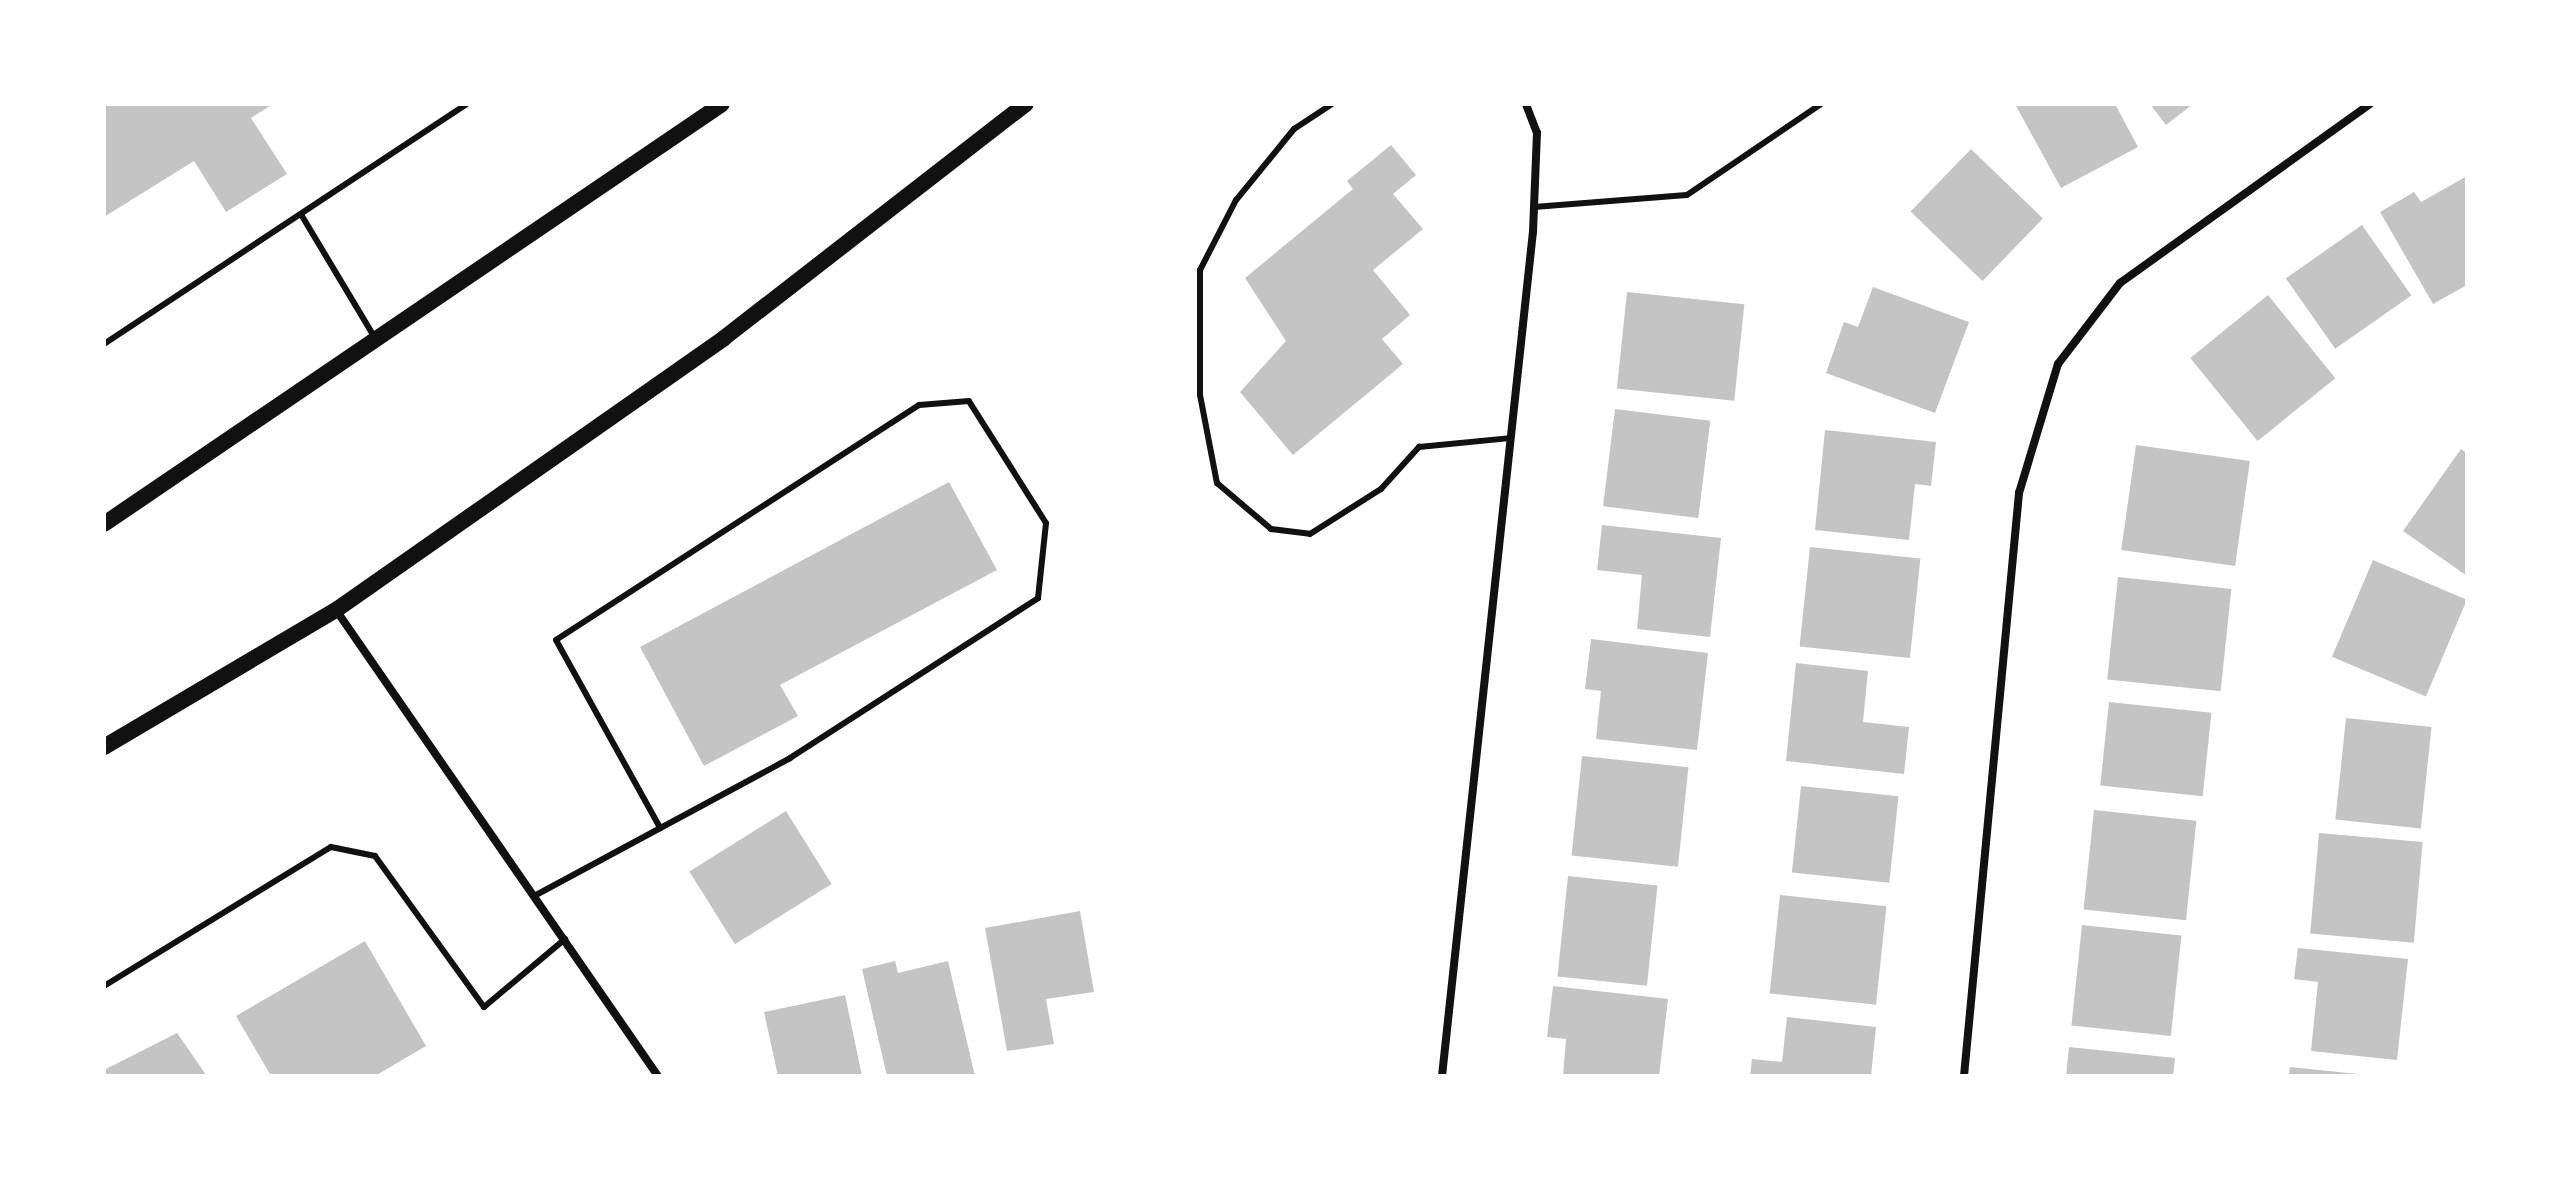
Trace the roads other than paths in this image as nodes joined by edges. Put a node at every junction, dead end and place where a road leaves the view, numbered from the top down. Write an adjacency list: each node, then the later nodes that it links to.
1 (467, 104): 9 (lane)
2 (722, 104): 10 (main road)
3 (1026, 104): 14 (main road)
4 (1332, 104): 12 (lane)
5 (1526, 104): 8 (street)
6 (1821, 104): 8 (lane)
7 (2370, 104): 22 (street)
8 (1534, 207): 12 (street)
9 (302, 216): 10 (lane); 11 (lane)
10 (377, 341): 13 (main road)
11 (104, 344)
12 (1510, 438): 21 (street)
13 (104, 524)
14 (336, 610): 15 (main road); 17 (street)
15 (104, 747)
16 (660, 828): 16 (lane); 17 (lane)
17 (536, 895): 18 (street)
18 (565, 939): 19 (lane); 20 (street)
19 (104, 986)
20 (658, 1076)
21 (1442, 1076)
22 (1964, 1076)

